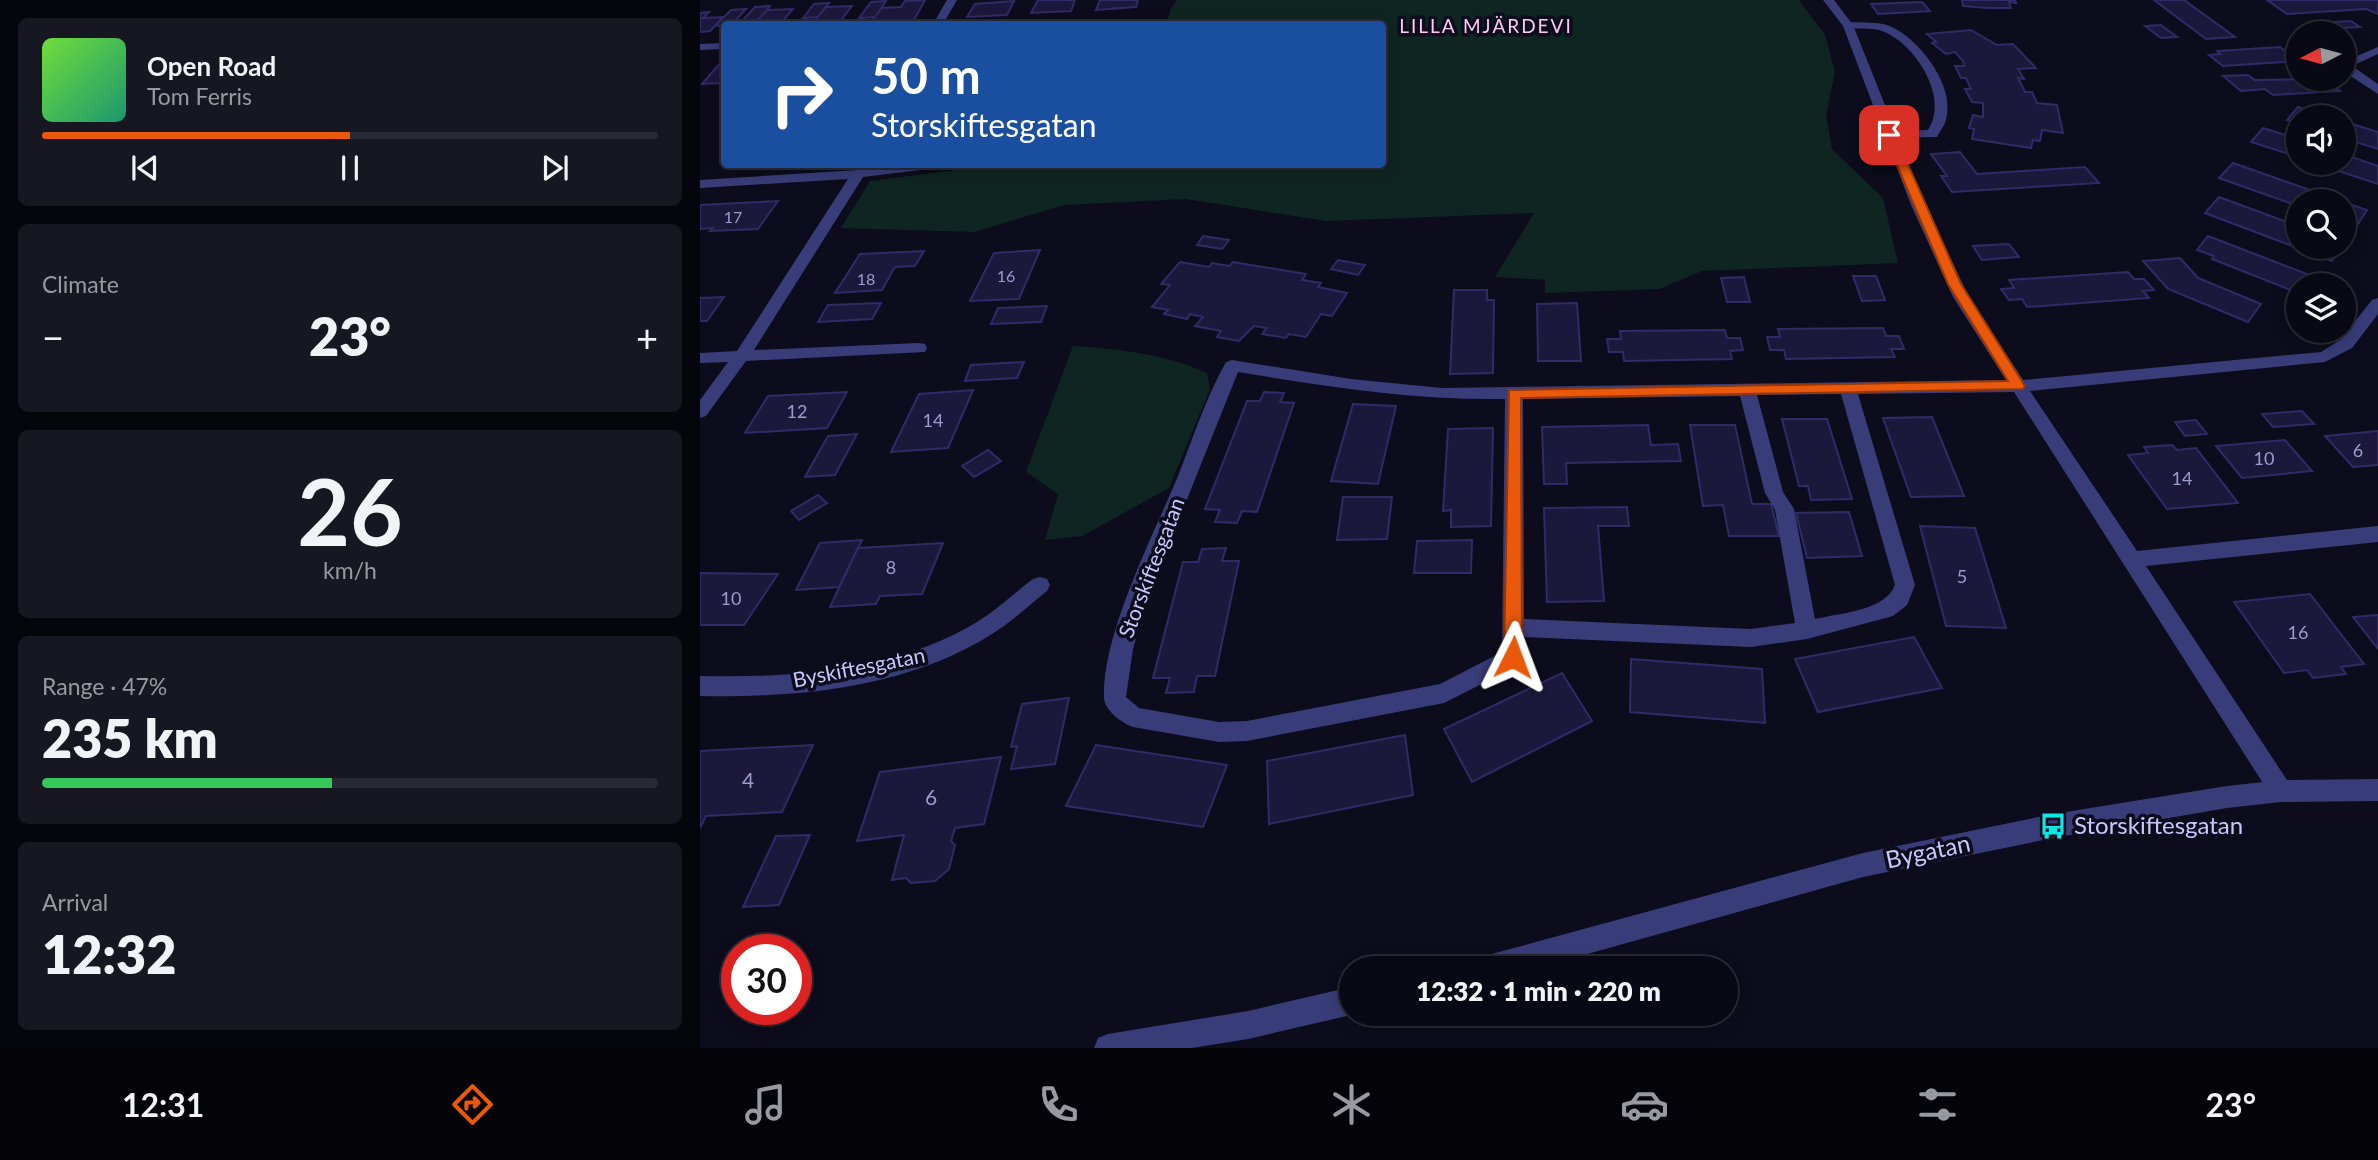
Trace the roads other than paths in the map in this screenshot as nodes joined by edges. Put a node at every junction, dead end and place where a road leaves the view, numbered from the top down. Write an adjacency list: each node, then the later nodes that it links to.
1 (952, 0): 3 (street)
2 (1828, 0): 4 (street)
3 (941, 21)
4 (1848, 25): 9 (street); 9 (street)
5 (721, 46): 6 (street)
6 (700, 47)
7 (2378, 50): 8 (street)
8 (2378, 90)
9 (1889, 135): 18 (street)
10 (905, 168): 11 (street)
11 (858, 174): 12 (street); 16 (street)
12 (700, 184)
13 (2378, 303): 14 (street, Storskiftesgatan)
14 (2373, 320): 18 (street, Storskiftesgatan)
15 (919, 348): 16 (street)
16 (741, 357): 17 (street); 22 (street)
17 (700, 358)
18 (2018, 386): 19 (street, Storskiftesgatan); 24 (street)
19 (1848, 388): 20 (street, Storskiftesgatan); 27 (street)
20 (1747, 391): 21 (street, Storskiftesgatan); 27 (street)
21 (1514, 394): 26 (street, Storskiftesgatan); 26 (street, Storskiftesgatan)
22 (700, 412)
23 (2378, 534): 24 (street)
24 (2130, 560): 30 (street)
25 (1040, 585): 28 (street, Byskiftesgatan)
26 (1515, 628): 27 (street)
27 (1807, 630)
28 (700, 686)
29 (2378, 790): 30 (street, Bygatan)
30 (2281, 791): 31 (street, Bygatan)
31 (1532, 956)
32 (1339, 1004): 33 (street)
33 (1108, 1048)

